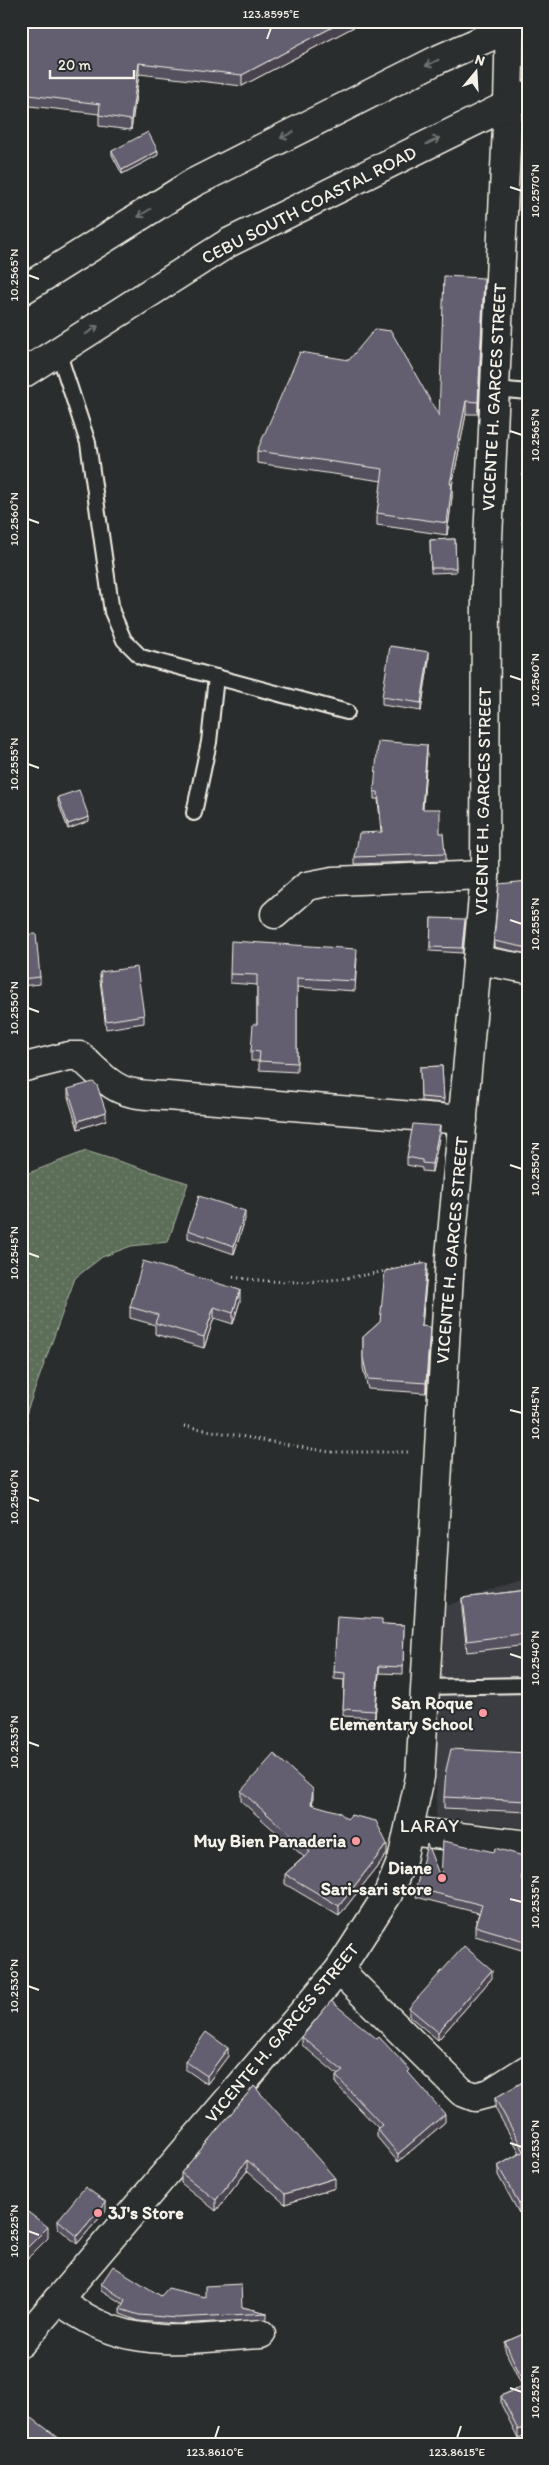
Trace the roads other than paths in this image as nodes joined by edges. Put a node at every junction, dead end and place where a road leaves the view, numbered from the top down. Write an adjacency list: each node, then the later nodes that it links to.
1 (515, 24): 2 (main road, VICENTE H. GARCES STREET); 3 (main road, one-way to 3)
2 (518, 100): 4 (main road, CEBU SOUTH COASTAL ROAD, one-way to 2); 6 (main road, VICENTE H. GARCES STREET)
3 (21, 291)
4 (58, 351): 5 (main road, CEBU SOUTH COASTAL ROAD); 8 (lane)
5 (21, 375)
6 (495, 389): 7 (lane); 11 (main road, VICENTE H. GARCES STREET)
7 (528, 392)
8 (216, 677): 9 (lane); 10 (lane)
9 (347, 712)
10 (194, 813)
11 (486, 875): 12 (main road); 13 (main road, VICENTE H. GARCES STREET)
12 (275, 914)
13 (477, 960): 14 (main road); 16 (main road, VICENTE H. GARCES STREET)
14 (528, 969)
15 (21, 1068): 16 (main road)
16 (462, 1120): 18 (main road, VICENTE H. GARCES STREET)
17 (528, 1685): 18 (lane)
18 (424, 1687): 19 (main road, VICENTE H. GARCES STREET)
19 (410, 1831): 20 (main road); 21 (main road, VICENTE H. GARCES STREET)
20 (528, 1845)
21 (339, 1970): 22 (main road); 23 (main road, VICENTE H. GARCES STREET)
22 (528, 2069)
23 (57, 2300): 24 (main road); 25 (main road, VICENTE H. GARCES STREET)
24 (261, 2334)
25 (21, 2343)

